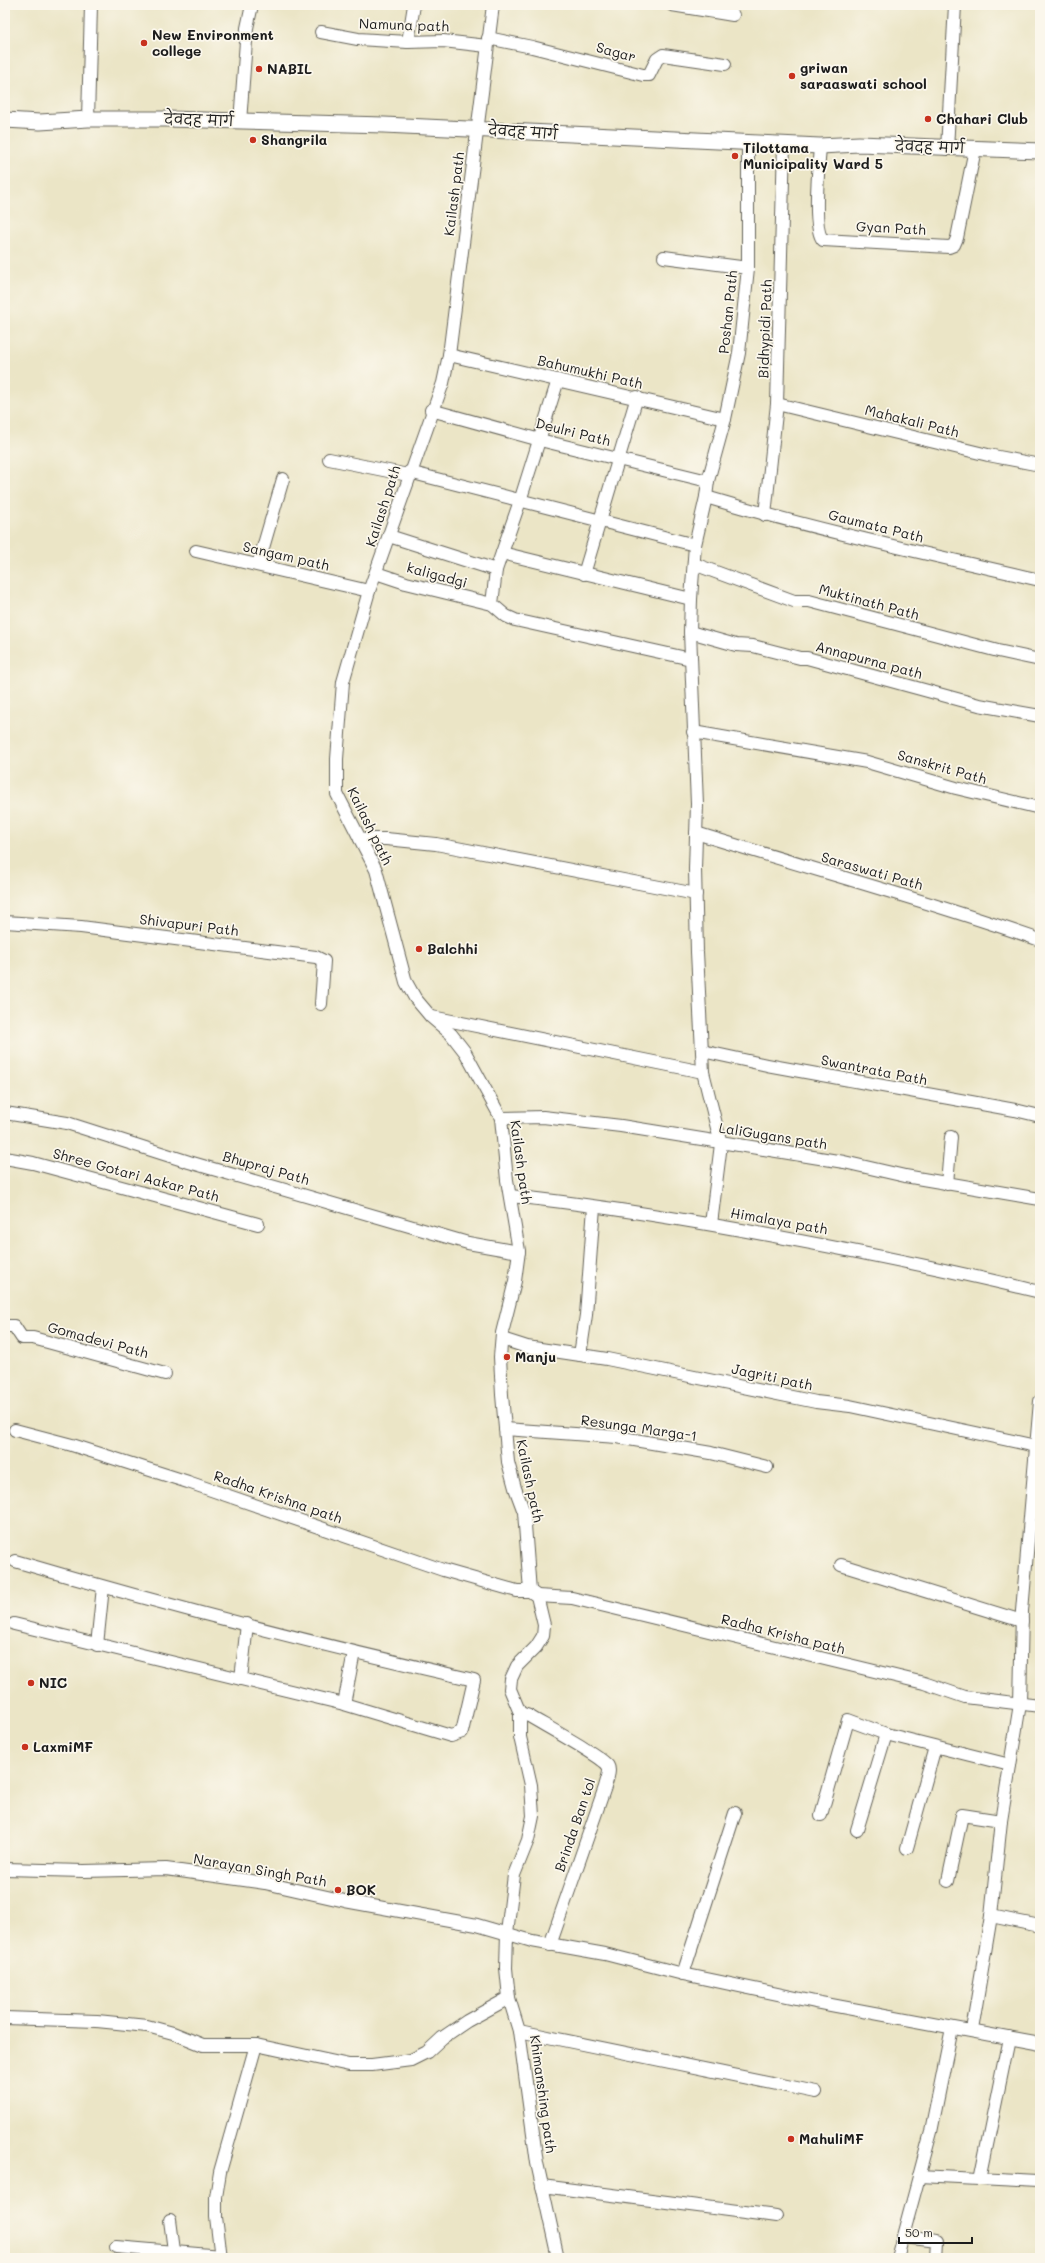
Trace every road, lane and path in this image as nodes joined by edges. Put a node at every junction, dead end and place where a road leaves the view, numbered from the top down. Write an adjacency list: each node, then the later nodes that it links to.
1 (91, 5): 12 (street)
2 (252, 5): 14 (street)
3 (414, 5): 9 (street)
4 (493, 5): 10 (street, Kailash path)
5 (672, 5): 7 (street)
6 (955, 5): 19 (street)
7 (733, 15)
8 (321, 32): 9 (street, Namuna path)
9 (408, 42): 10 (street, Namuna path)
10 (488, 42): 11 (street, Sagar); 15 (street, Kailash path)
11 (725, 64)
12 (88, 119): 13 (main road, देवदह मार्ग); 14 (main road, देवदह मार्ग)
13 (5, 120)
14 (240, 122): 15 (main road, देवदह मार्ग)
15 (477, 130): 16 (main road, देवदह मार्ग); 24 (street, Kailash path)
16 (748, 142): 17 (main road, देवदह मार्ग); 23 (street, Poshan Path)
17 (784, 143): 18 (main road, देवदह मार्ग); 27 (street, Bidhypidi Path)
18 (820, 146): 19 (main road, देवदह मार्ग); 20 (street, Gyan Path)
19 (947, 149): 20 (main road, देवदह मार्ग)
20 (975, 149): 21 (main road, देवदह मार्ग)
21 (1040, 151)
22 (664, 257): 23 (street)
23 (748, 268): 29 (street, Poshan Path)
24 (449, 354): 25 (street, Bahumukhi Path); 28 (street, Kailash path)
25 (558, 380): 26 (street, Bahumukhi Path); 30 (street)
26 (637, 397): 29 (street, Bahumukhi Path); 31 (street)
27 (777, 404): 33 (street, Mahakali Path); 39 (street, Bidhypidi Path)
28 (431, 410): 30 (street, Deulri Path); 34 (street, Kailash path)
29 (725, 419): 36 (street, Poshan Path)
30 (540, 440): 31 (street, Deulri Path); 38 (street)
31 (619, 458): 36 (street, Deulri Path); 40 (street)
32 (329, 459): 34 (street)
33 (1040, 465)
34 (409, 474): 38 (street); 41 (street, Kailash path)
35 (283, 480): 46 (street)
36 (708, 481): 37 (street, Poshan Path)
37 (706, 496): 39 (street, Gaumata Path); 42 (street, Poshan Path)
38 (520, 501): 40 (street); 44 (street)
39 (766, 515): 50 (street, Gaumata Path)
40 (600, 522): 42 (street); 49 (street)
41 (389, 536): 47 (street); 48 (street, Kailash path)
42 (695, 545): 45 (street, Poshan Path)
43 (196, 551): 46 (street, Sangam path)
44 (502, 553): 47 (street); 49 (street)
45 (694, 564): 52 (street, Poshan Path); 56 (street, Muktinath Path)
46 (258, 565): 51 (street, Sangam path)
47 (496, 570): 53 (street)
48 (376, 573): 51 (street, Kailash path); 53 (street, kaligadgi)
49 (584, 574): 52 (street)
50 (1040, 580)
51 (369, 591): 61 (street, Kailash path)
52 (691, 599): 54 (street, Poshan Path)
53 (492, 604): 55 (street)
54 (690, 632): 55 (street, Poshan Path); 57 (street, Annapurna path)
55 (690, 659): 58 (street, Poshan Path)
56 (1040, 660)
57 (1040, 716)
58 (693, 732): 59 (street, Sanskrit Path); 60 (street, Poshan Path)
59 (1040, 808)
60 (696, 833): 62 (street, Poshan Path); 64 (street, Saraswati Path)
61 (360, 839): 62 (street); 66 (street, Kailash path)
62 (696, 894): 67 (street, Poshan Path)
63 (5, 922): 65 (street, Shivapuri Path)
64 (1040, 940)
65 (321, 1004)
66 (431, 1017): 68 (street); 71 (street, Kailash path)
67 (702, 1050): 68 (street, Poshan Path); 70 (street, Swantrata Path)
68 (703, 1072): 73 (street, Poshan Path)
69 (5, 1113): 81 (street, Bhupraj Path)
70 (1040, 1116)
71 (500, 1118): 73 (street, LaliGugans path); 76 (street, Kailash path)
72 (951, 1137): 75 (street)
73 (721, 1144): 75 (street, LaliGugans path); 80 (street)
74 (5, 1158): 79 (street, Shree Gotari Aakar Path)
75 (947, 1184): 77 (street, LaliGugans path)
76 (510, 1196): 78 (street, Himalaya path); 81 (street, Kailash path)
77 (1040, 1199)
78 (594, 1207): 80 (street, Himalaya path); 85 (street)
79 (258, 1224)
80 (710, 1224): 82 (street, Himalaya path)
81 (519, 1252): 84 (street, Kailash path)
82 (1040, 1292)
83 (5, 1326): 86 (street, Gomadevi Path)
84 (502, 1339): 85 (street, Jagriti path); 89 (street, Kailash path)
85 (580, 1355): 91 (street, Jagriti path)
86 (165, 1374)
87 (1040, 1401): 88 (street)
88 (1039, 1416): 91 (street)
89 (505, 1429): 92 (street, Resunga Marga-1); 97 (street, Kailash path)
90 (15, 1430): 97 (street, Radha Krishna path)
91 (1036, 1446): 93 (street)
92 (767, 1467)
93 (1036, 1496): 98 (street)
94 (15, 1562): 96 (street)
95 (842, 1564): 98 (street)
96 (103, 1587): 100 (street); 101 (street)
97 (533, 1594): 105 (street, Radha Krisha path); 107 (street, Kailash path)
98 (1022, 1621): 105 (street)
99 (14, 1624): 101 (street)
100 (247, 1624): 102 (street); 103 (street)
101 (97, 1645): 103 (street)
102 (354, 1652): 104 (street); 104 (street)
103 (241, 1679): 104 (street)
104 (344, 1704)
105 (1020, 1704): 106 (street, Radha Krisha path); 110 (street)
106 (1040, 1706)
107 (520, 1713): 120 (street, Khimanshing path); 121 (street, Brinda Ban tol)
108 (886, 1734): 109 (street); 112 (street); 114 (street)
109 (935, 1747): 110 (street); 115 (street)
110 (1010, 1765): 113 (street)
111 (735, 1813): 122 (street)
112 (821, 1815)
113 (1001, 1821): 117 (street); 118 (street)
114 (857, 1830)
115 (907, 1848)
116 (5, 1869): 120 (street, Narayan Singh Path)
117 (948, 1880)
118 (991, 1916): 119 (street); 126 (street)
119 (1040, 1926)
120 (507, 1933): 121 (street, Narayan Singh Path); 123 (street, Khimanshing path)
121 (550, 1945): 122 (street, Narayan Singh Path)
122 (683, 1974): 125 (street, Narayan Singh Path)
123 (508, 1998): 127 (street, Khimanshing path); 130 (street)
124 (5, 2018): 130 (street)
125 (952, 2028): 126 (street, Narayan Singh Path); 132 (street)
126 (972, 2030): 128 (street, Narayan Singh Path)
127 (519, 2031): 131 (street); 135 (street, Khimanshing path)
128 (1010, 2038): 129 (street, Narayan Singh Path); 133 (street)
129 (1040, 2044)
130 (256, 2045): 141 (street)
131 (816, 2092)
132 (919, 2176): 133 (street); 138 (street)
133 (980, 2179): 134 (street)
134 (1040, 2182)
135 (542, 2186): 136 (street); 142 (street, Khimanshing path)
136 (776, 2216)
137 (170, 2220): 140 (street)
138 (904, 2237): 143 (street); 144 (street)
139 (116, 2247): 140 (street)
140 (174, 2254): 141 (street)
141 (221, 2257)
142 (558, 2258)
143 (897, 2258)
144 (936, 2258)

